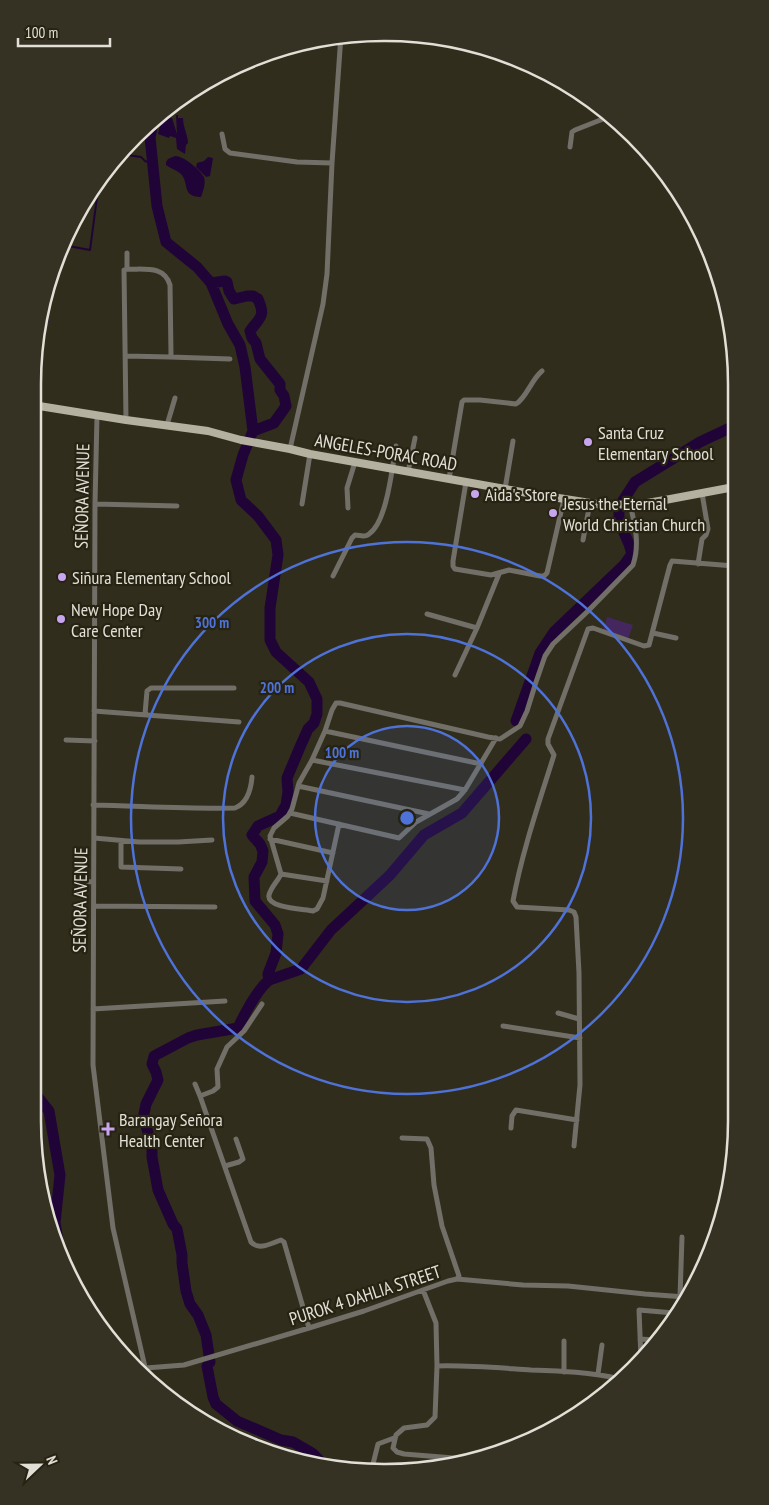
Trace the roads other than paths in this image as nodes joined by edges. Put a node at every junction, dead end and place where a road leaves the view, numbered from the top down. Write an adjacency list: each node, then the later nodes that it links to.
1 (340, 44): 5 (street)
2 (602, 119): 4 (street)
3 (222, 134): 5 (street)
4 (570, 147)
5 (332, 163): 20 (street)
6 (128, 253): 7 (street)
7 (126, 270): 8 (street); 9 (street)
8 (126, 356): 9 (street); 15 (street)
9 (170, 357): 10 (street)
10 (230, 359)
11 (542, 371): 25 (street)
12 (174, 398): 16 (street)
13 (41, 406): 14 (main road, ANGELES-PORAC ROAD)
14 (97, 416): 15 (main road, ANGELES-PORAC ROAD); 32 (street, SEÑORA AVENUE)
15 (126, 420): 16 (main road, ANGELES-PORAC ROAD)
16 (167, 425): 20 (main road, ANGELES-PORAC ROAD)
17 (414, 438): 24 (street)
18 (513, 441): 28 (street)
19 (396, 446): 23 (street)
20 (290, 449): 21 (main road, ANGELES-PORAC ROAD)
21 (310, 454): 22 (main road, ANGELES-PORAC ROAD); 33 (street)
22 (354, 462): 23 (main road, ANGELES-PORAC ROAD); 36 (street)
23 (392, 469): 24 (main road, ANGELES-PORAC ROAD); 41 (street)
24 (408, 472): 25 (main road, ANGELES-PORAC ROAD)
25 (449, 479): 26 (main road, ANGELES-PORAC ROAD)
26 (466, 482): 28 (main road, ANGELES-PORAC ROAD); 40 (street)
27 (728, 488): 29 (main road, ANGELES-PORAC ROAD)
28 (506, 489): 30 (main road, ANGELES-PORAC ROAD)
29 (702, 493): 34 (main road, ANGELES-PORAC ROAD); 38 (street)
30 (564, 499): 31 (main road, ANGELES-PORAC ROAD); 40 (street)
31 (590, 503): 34 (main road, ANGELES-PORAC ROAD); 37 (street)
32 (95, 504): 35 (street); 48 (street, SEÑORA AVENUE)
33 (302, 504)
34 (628, 504): 52 (street)
35 (177, 506)
36 (348, 508)
37 (583, 540)
38 (698, 564): 39 (street); 44 (street)
39 (728, 566)
40 (499, 574): 43 (street)
41 (333, 576)
42 (427, 614): 43 (street)
43 (477, 628): 46 (street)
44 (653, 632): 45 (street); 80 (street)
45 (676, 638)
46 (455, 676)
47 (234, 688): 49 (street)
48 (94, 711): 49 (street); 54 (street, SEÑORA AVENUE)
49 (145, 714): 50 (street)
50 (239, 722)
51 (325, 731): 52 (street); 55 (street); 56 (street)
52 (496, 738): 56 (street)
53 (66, 740): 54 (street)
54 (95, 741): 60 (street, SEÑORA AVENUE)
55 (312, 760): 58 (street); 59 (street)
56 (481, 764): 59 (street)
57 (252, 777): 60 (street)
58 (298, 786): 61 (street); 62 (street)
59 (464, 790): 62 (street)
60 (94, 805): 64 (street, SEÑORA AVENUE)
61 (290, 813): 63 (street); 65 (street)
62 (429, 814): 63 (street)
63 (339, 824): 68 (street)
64 (94, 838): 67 (street); 73 (street, SEÑORA AVENUE)
65 (270, 839): 68 (street); 70 (street)
66 (212, 840): 67 (street)
67 (121, 841): 69 (street)
68 (333, 853): 72 (street)
69 (181, 869)
70 (281, 874): 72 (street); 72 (street)
71 (77, 881): 73 (street)
72 (327, 881)
73 (93, 882): 74 (street, SEÑORA AVENUE)
74 (94, 906): 75 (street); 78 (street, SEÑORA AVENUE)
75 (214, 907)
76 (225, 1001): 78 (street)
77 (262, 1004): 84 (street)
78 (93, 1009): 104 (street, SEÑORA AVENUE)
79 (558, 1013): 80 (street)
80 (579, 1019): 82 (street)
81 (503, 1026): 82 (street)
82 (580, 1038): 85 (street)
83 (195, 1084): 84 (street)
84 (200, 1096): 90 (street)
85 (577, 1120): 86 (street); 89 (street)
86 (511, 1128)
87 (402, 1138): 92 (street)
88 (236, 1139): 90 (street)
89 (574, 1146)
90 (225, 1166): 97 (street)
91 (682, 1237): 94 (street)
92 (457, 1279): 93 (street, PUROK 4 DAHLIA STREET); 95 (street, PUROK 4 DAHLIA STREET)
93 (423, 1290): 97 (street, PUROK 4 DAHLIA STREET); 103 (street)
94 (682, 1292)
95 (679, 1297)
96 (669, 1313): 98 (street)
97 (309, 1328): 105 (street, PUROK 4 DAHLIA STREET)
98 (640, 1339): 100 (street); 102 (street)
99 (564, 1340): 106 (street)
100 (649, 1340)
101 (602, 1345): 107 (street)
102 (640, 1350)
103 (437, 1366): 106 (street); 109 (street)
104 (146, 1367)
105 (146, 1368)
106 (564, 1372): 107 (street)
107 (598, 1374): 108 (street)
108 (613, 1377)
109 (394, 1438): 110 (street); 111 (street)
110 (449, 1457)
111 (373, 1464)

